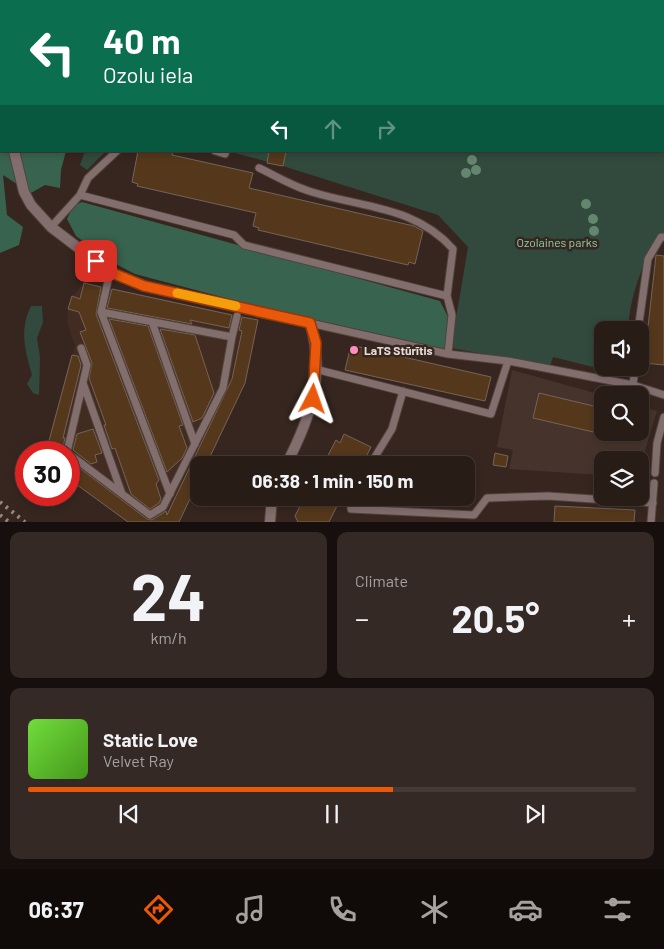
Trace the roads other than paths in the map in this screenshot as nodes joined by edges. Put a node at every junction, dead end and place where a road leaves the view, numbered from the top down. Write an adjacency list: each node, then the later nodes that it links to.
1 (14, 152): 5 (street)
2 (116, 152): 4 (lane)
3 (259, 168): 8 (lane)
4 (80, 195): 5 (lane); 8 (lane)
5 (52, 227): 7 (street)
6 (664, 237): 11 (lane)
7 (110, 272): 9 (lane); 13 (street)
8 (447, 296): 16 (lane)
9 (101, 312): 12 (lane); 32 (lane)
10 (237, 316): 14 (lane)
11 (639, 321)
12 (152, 322): 14 (lane); 26 (lane)
13 (310, 323): 16 (lane); 18 (street)
14 (232, 337): 26 (lane)
15 (81, 348): 20 (lane)
16 (448, 354): 17 (lane)
17 (508, 361): 21 (lane); 22 (lane)
18 (315, 369): 22 (lane); 27 (street)
19 (634, 376): 21 (lane)
20 (83, 383): 25 (lane); 33 (lane)
21 (633, 385): 23 (lane)
22 (403, 391): 28 (lane)
23 (664, 395)
24 (664, 417): 30 (lane)
25 (71, 441)
26 (195, 444): 32 (lane)
27 (291, 456)
28 (376, 456)
29 (80, 462): 33 (lane)
30 (655, 473)
31 (654, 483): 34 (lane)
32 (170, 494): 33 (lane)
33 (123, 495)
34 (653, 503): 36 (lane); 38 (lane)
35 (271, 506): 37 (street)
36 (351, 506)
37 (270, 522)
38 (652, 522)

